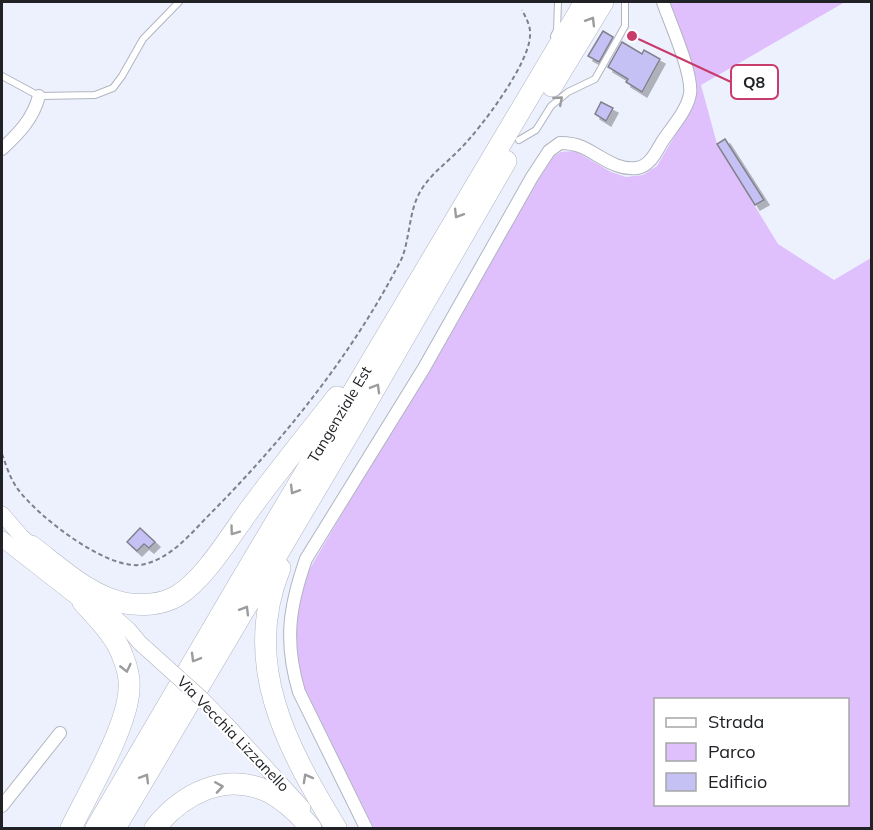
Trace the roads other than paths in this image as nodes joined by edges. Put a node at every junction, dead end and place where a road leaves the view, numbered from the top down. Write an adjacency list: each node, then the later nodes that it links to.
1 (179, 2): 10 (lane)
2 (558, 2): 7 (lane)
3 (585, 2): 11 (highway, Tangenziale Est)
4 (603, 2): 12 (highway, Tangenziale Est, one-way to 4)
5 (625, 2): 12 (lane, one-way to 5)
6 (663, 2): 30 (street)
7 (551, 40)
8 (2, 76): 10 (lane)
9 (530, 78): 11 (lane)
10 (39, 96): 13 (street)
11 (522, 107): 14 (highway, Tangenziale Est, one-way to 14)
12 (519, 140): 15 (highway, Tangenziale Est, one-way to 12)
13 (2, 149)
14 (440, 245): 18 (highway, one-way to 18); 24 (highway, Tangenziale Est, one-way to 24)
15 (352, 428): 25 (highway, Tangenziale Est, one-way to 15); 29 (highway, one-way to 15)
16 (2, 514): 18 (street, Via Vecchia Lizzanello)
17 (2, 539): 19 (street, Via Vecchia Lizzanello)
18 (31, 546): 20 (street, Via Vecchia Lizzanello)
19 (83, 602): 20 (street, Via Vecchia Lizzanello); 23 (highway, one-way to 23)
20 (140, 643): 28 (street, Via Vecchia Lizzanello, bridge)
21 (60, 733): 22 (street)
22 (2, 806)
23 (71, 828)
24 (96, 828)
25 (115, 828)
26 (155, 828): 27 (highway, one-way to 27)
27 (311, 828)
28 (320, 828)
29 (336, 828)
30 (366, 828)

